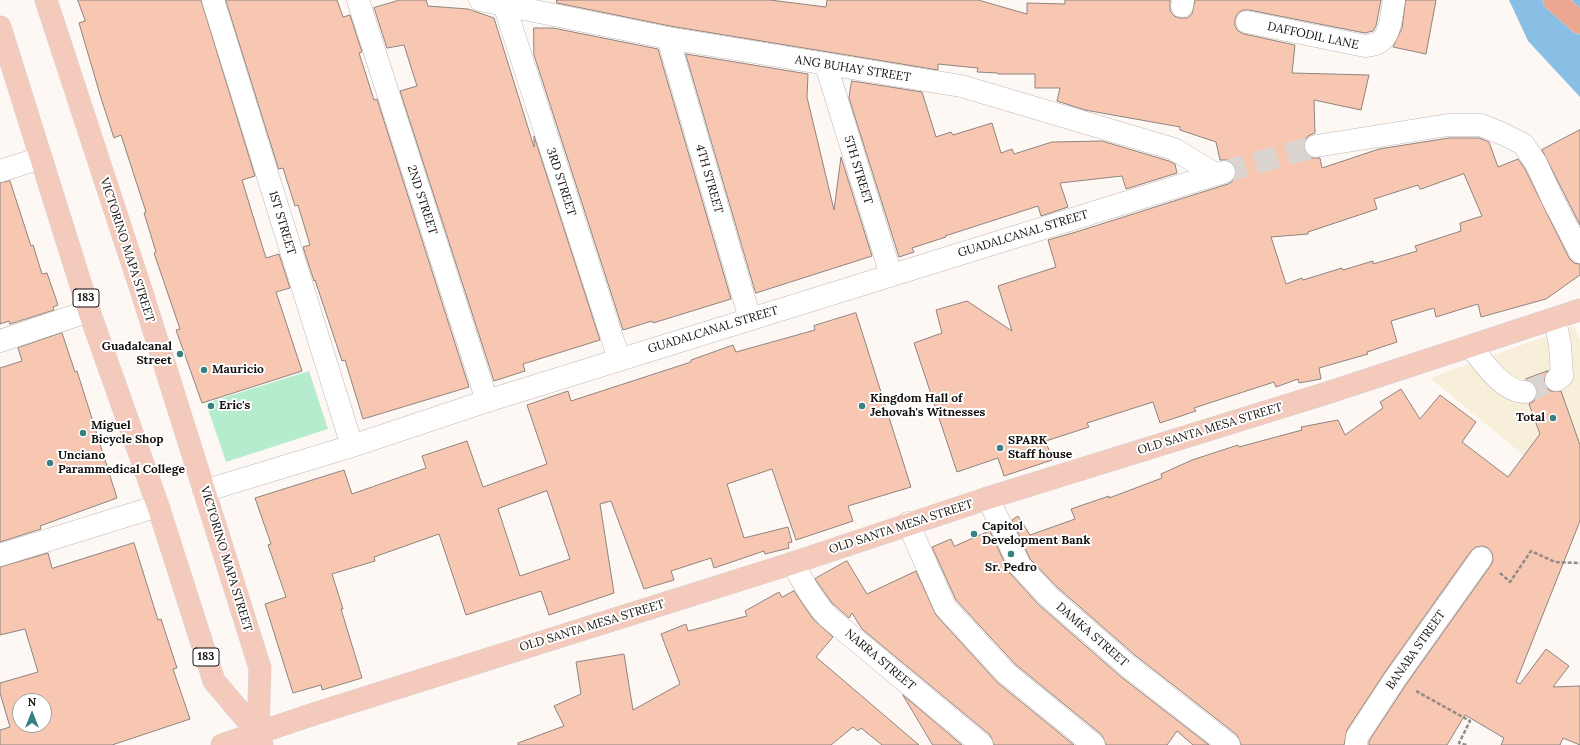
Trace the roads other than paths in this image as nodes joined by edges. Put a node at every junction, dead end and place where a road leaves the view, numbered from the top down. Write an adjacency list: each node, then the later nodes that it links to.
1 (46, 0): 30 (main road, VICTORINO MAPA STREET)
2 (213, 0): 29 (street, 1ST STREET)
3 (358, 0): 28 (street, 2ND STREET)
4 (480, 0): 7 (street, ANG BUHAY STREET)
5 (1394, 0): 8 (street, DAFFODIL LANE)
6 (1554, 0): 9 (highway)
7 (504, 4): 11 (street, ANG BUHAY STREET); 25 (street, 3RD STREET)
8 (1247, 22)
9 (1580, 23)
10 (0, 27): 14 (main road, 183)
11 (668, 38): 12 (street, ANG BUHAY STREET); 21 (street, 4TH STREET)
12 (826, 66): 16 (street, ANG BUHAY STREET); 18 (street, 5TH STREET)
13 (1316, 146): 17 (street)
14 (41, 158): 15 (street); 20 (main road, 183)
15 (0, 171)
16 (1220, 173): 18 (street, GUADALCANAL STREET)
17 (1580, 252)
18 (891, 275): 21 (street, GUADALCANAL STREET)
19 (1580, 310): 22 (main road, OLD SANTA MESA STREET)
20 (90, 311): 23 (street); 32 (main road, 183)
21 (750, 319): 25 (street, GUADALCANAL STREET)
22 (1555, 320): 24 (main road, OLD SANTA MESA STREET); 26 (street)
23 (0, 341)
24 (1470, 346): 27 (street); 31 (main road, OLD SANTA MESA STREET)
25 (619, 360): 28 (street, GUADALCANAL STREET)
26 (1556, 380)
27 (1525, 392)
28 (487, 401): 29 (street, GUADALCANAL STREET)
29 (352, 446): 30 (street, GUADALCANAL STREET)
30 (204, 491): 37 (main road, VICTORINO MAPA STREET)
31 (988, 498): 33 (main road, OLD SANTA MESA STREET); 41 (street, DAMKA STREET)
32 (158, 506): 34 (street); 37 (main road, 183)
33 (908, 523): 36 (main road, OLD SANTA MESA STREET); 40 (street)
34 (0, 554)
35 (1481, 558): 42 (street, BANABA STREET)
36 (793, 563): 37 (main road, OLD SANTA MESA STREET); 39 (street, NARRA STREET)
37 (260, 739): 38 (main road, OLD SANTA MESA STREET)
38 (222, 745)
39 (982, 745)
40 (1094, 745)
41 (1229, 745)
42 (1356, 745)

